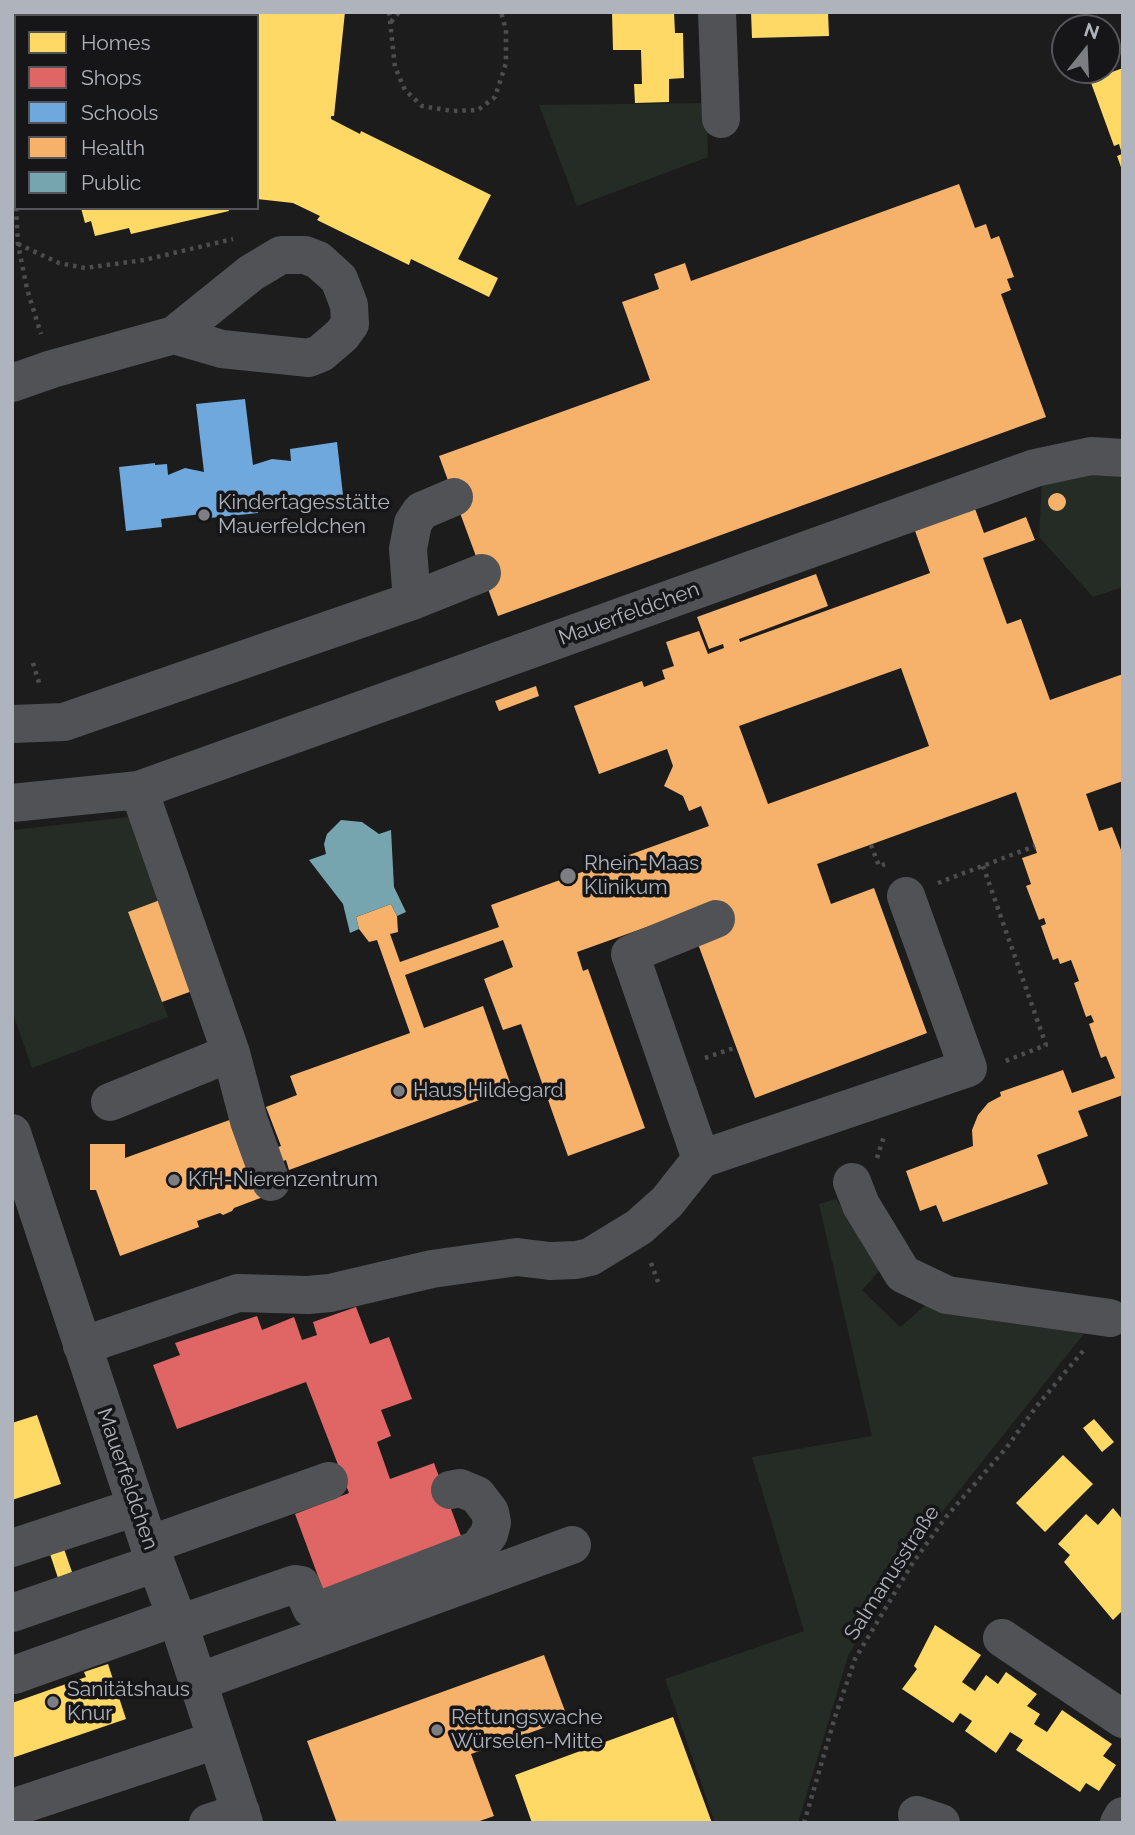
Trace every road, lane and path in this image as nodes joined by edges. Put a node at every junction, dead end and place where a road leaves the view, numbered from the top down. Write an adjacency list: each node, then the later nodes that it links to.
1 (389, 12): 5 (path)
2 (399, 12): 5 (path)
3 (501, 12): 5 (path)
4 (717, 12): 6 (street)
5 (391, 22)
6 (721, 119)
7 (16, 210): 8 (path)
8 (18, 244): 9 (path); 11 (path)
9 (251, 273): 10 (street); 10 (street)
10 (174, 335): 11 (street)
11 (52, 369): 12 (street)
12 (12, 383)
13 (1123, 458): 18 (street, Mauerfeldchen)
14 (454, 497): 16 (street)
15 (482, 573): 16 (street)
16 (412, 601): 17 (street)
17 (12, 724)
18 (139, 790): 19 (street, Mauerfeldchen); 26 (street)
19 (12, 803)
20 (871, 845): 22 (path)
21 (1035, 846): 23 (path)
22 (876, 858)
23 (983, 866): 24 (path); 27 (path)
24 (906, 896): 27 (street)
25 (716, 919): 31 (street)
26 (231, 1053): 29 (street); 32 (street)
27 (968, 1068): 28 (street)
28 (899, 1092): 31 (street); 33 (path)
29 (110, 1102)
30 (12, 1133): 35 (street, Mauerfeldchen)
31 (701, 1159): 35 (street)
32 (271, 1182)
33 (856, 1193): 34 (street)
34 (1110, 1318): 52 (path, Salmanusstraße)
35 (82, 1346): 38 (street, Mauerfeldchen)
36 (330, 1481): 41 (street)
37 (450, 1490): 43 (street)
38 (136, 1507): 40 (street); 41 (street, Mauerfeldchen)
39 (572, 1545): 46 (street)
40 (12, 1548)
41 (152, 1554): 42 (street); 43 (street, Mauerfeldchen)
42 (12, 1613)
43 (177, 1621): 45 (street); 46 (street, Mauerfeldchen)
44 (1002, 1638): 47 (street)
45 (14, 1675)
46 (198, 1682): 48 (street, Mauerfeldchen)
47 (1123, 1719)
48 (216, 1740): 49 (street); 51 (street, Mauerfeldchen)
49 (12, 1808)
50 (1123, 1816): 53 (street)
51 (231, 1819)
52 (804, 1823)
53 (1119, 1823)

